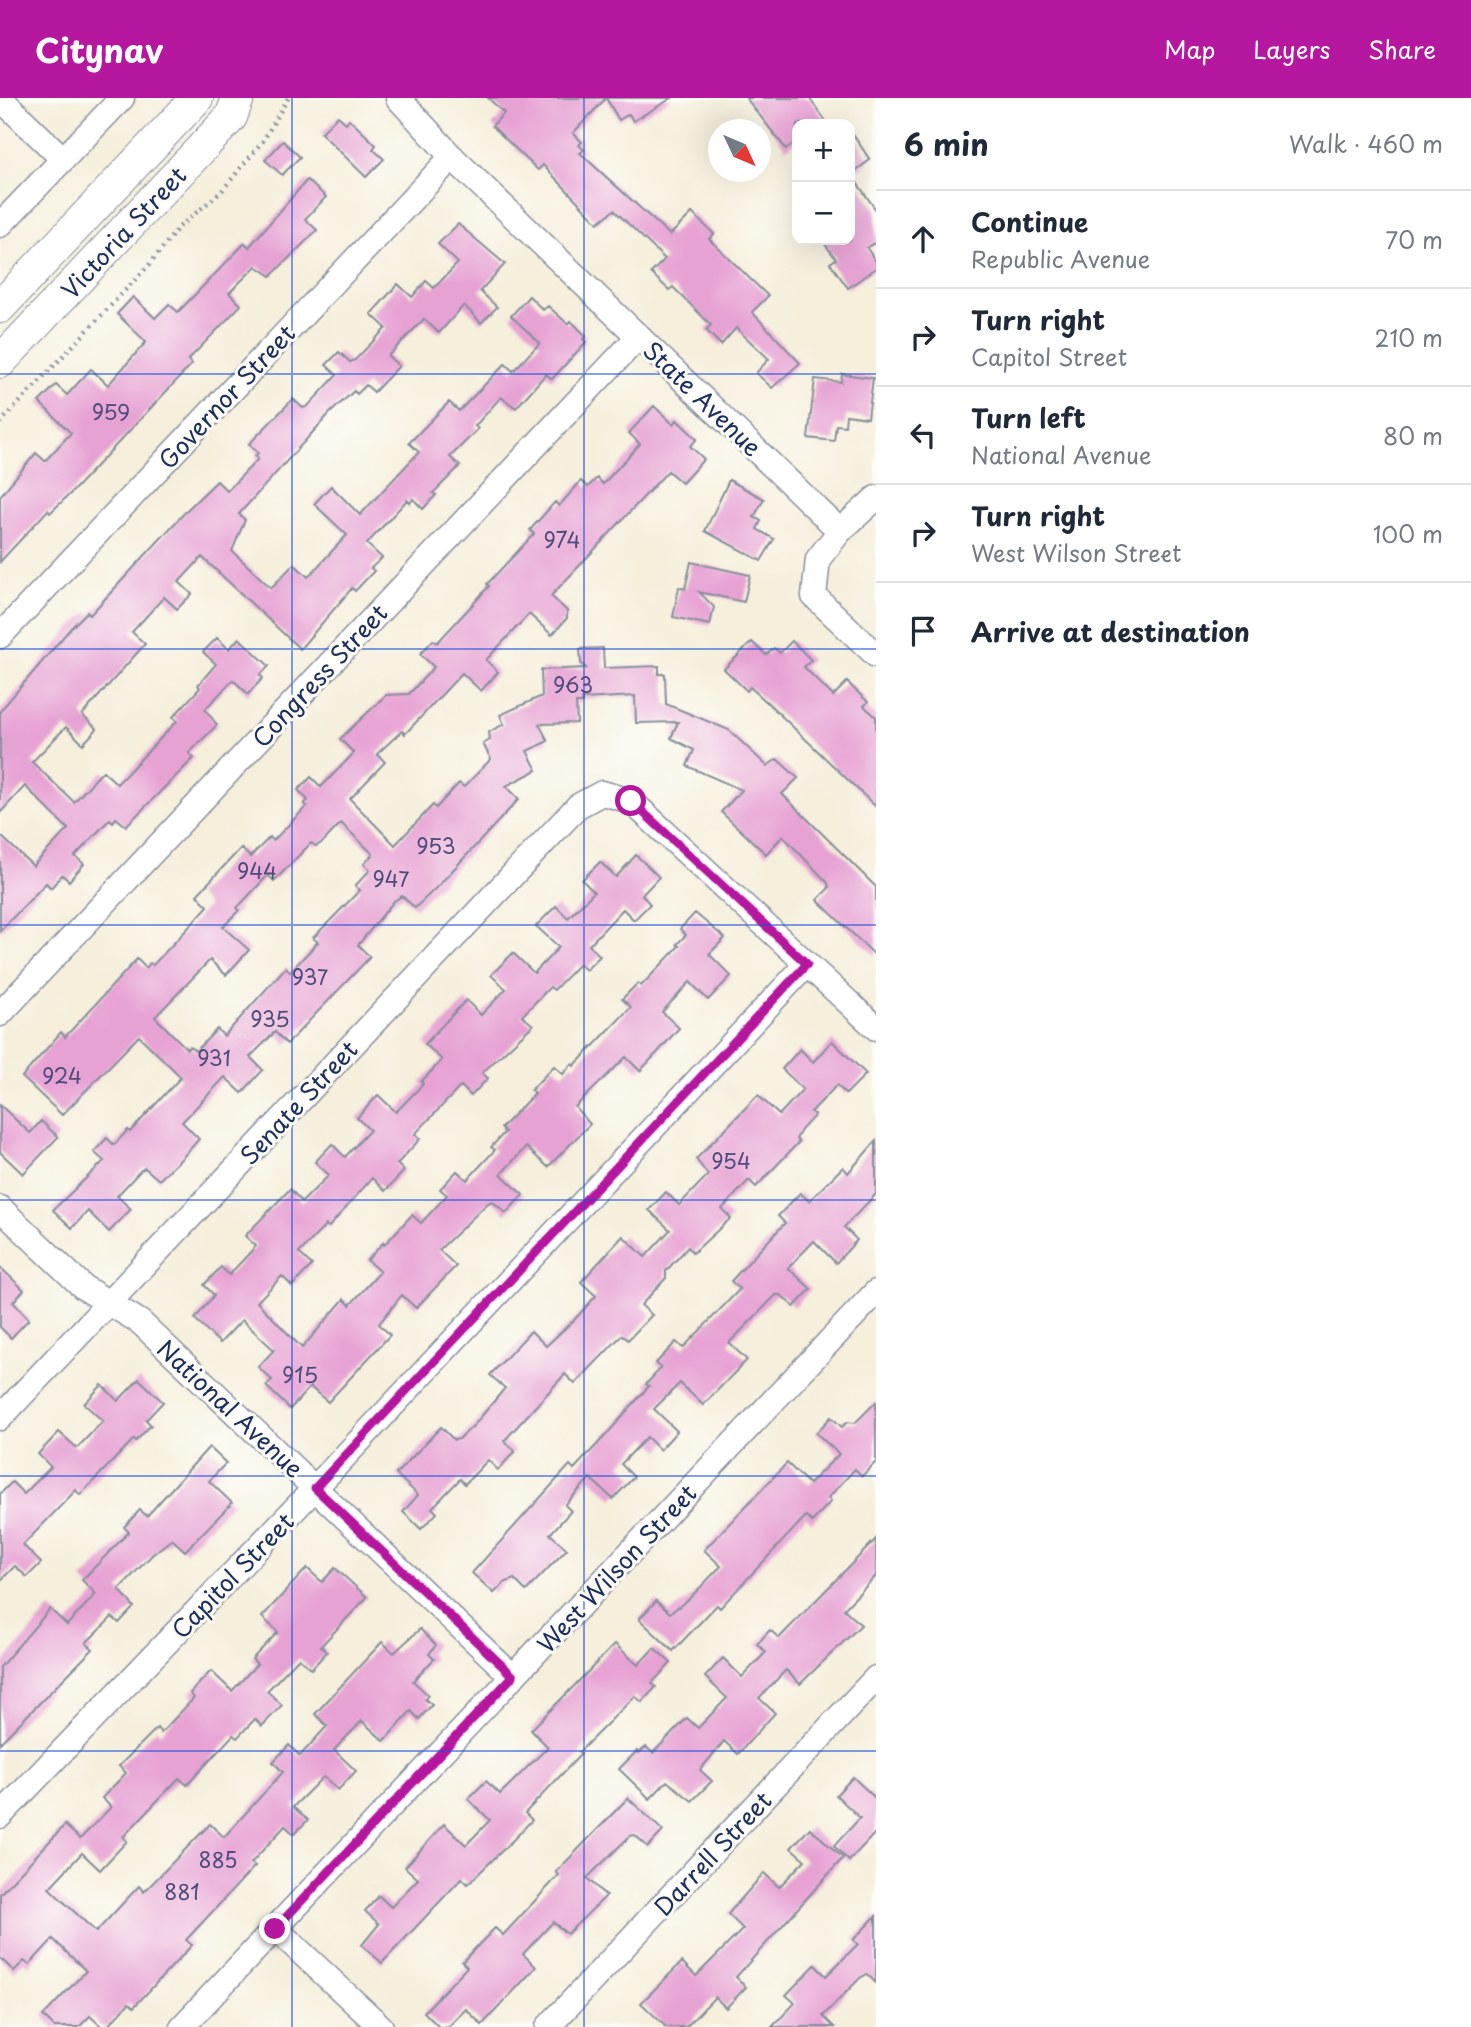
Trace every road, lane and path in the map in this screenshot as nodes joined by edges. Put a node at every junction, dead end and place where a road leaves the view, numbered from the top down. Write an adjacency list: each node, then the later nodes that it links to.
1 (0, 98): 8 (street)
2 (122, 98): 8 (street)
3 (197, 98): 10 (main road, Victoria Street)
4 (238, 98): 12 (main road, Victoria Street)
5 (288, 98): 13 (path)
6 (398, 98): 7 (street, State Avenue)
7 (452, 157): 11 (street, State Avenue); 16 (street, Governor Street)
8 (63, 159): 9 (street)
9 (0, 225)
10 (0, 307)
11 (639, 335): 15 (street, State Avenue); 19 (street, Congress Street)
12 (0, 362)
13 (0, 423)
14 (876, 499): 15 (street)
15 (840, 531): 17 (street)
16 (0, 636)
17 (876, 655)
18 (807, 964): 20 (street); 23 (street, Senate Street); 25 (street, Capitol Street)
19 (0, 1014)
20 (876, 1028)
21 (0, 1208): 23 (street, National Avenue)
22 (876, 1292): 26 (street, West Wilson Street)
23 (108, 1303): 24 (street, Senate Street); 25 (street, National Avenue)
24 (0, 1418)
25 (315, 1488): 26 (street, National Avenue); 28 (street, Capitol Street)
26 (513, 1676): 29 (street, West Wilson Street)
27 (876, 1678): 32 (street, Darrell Street)
28 (0, 1816)
29 (275, 1929): 30 (street, West Wilson Street); 31 (street)
30 (182, 2027)
31 (381, 2027)
32 (548, 2027)

